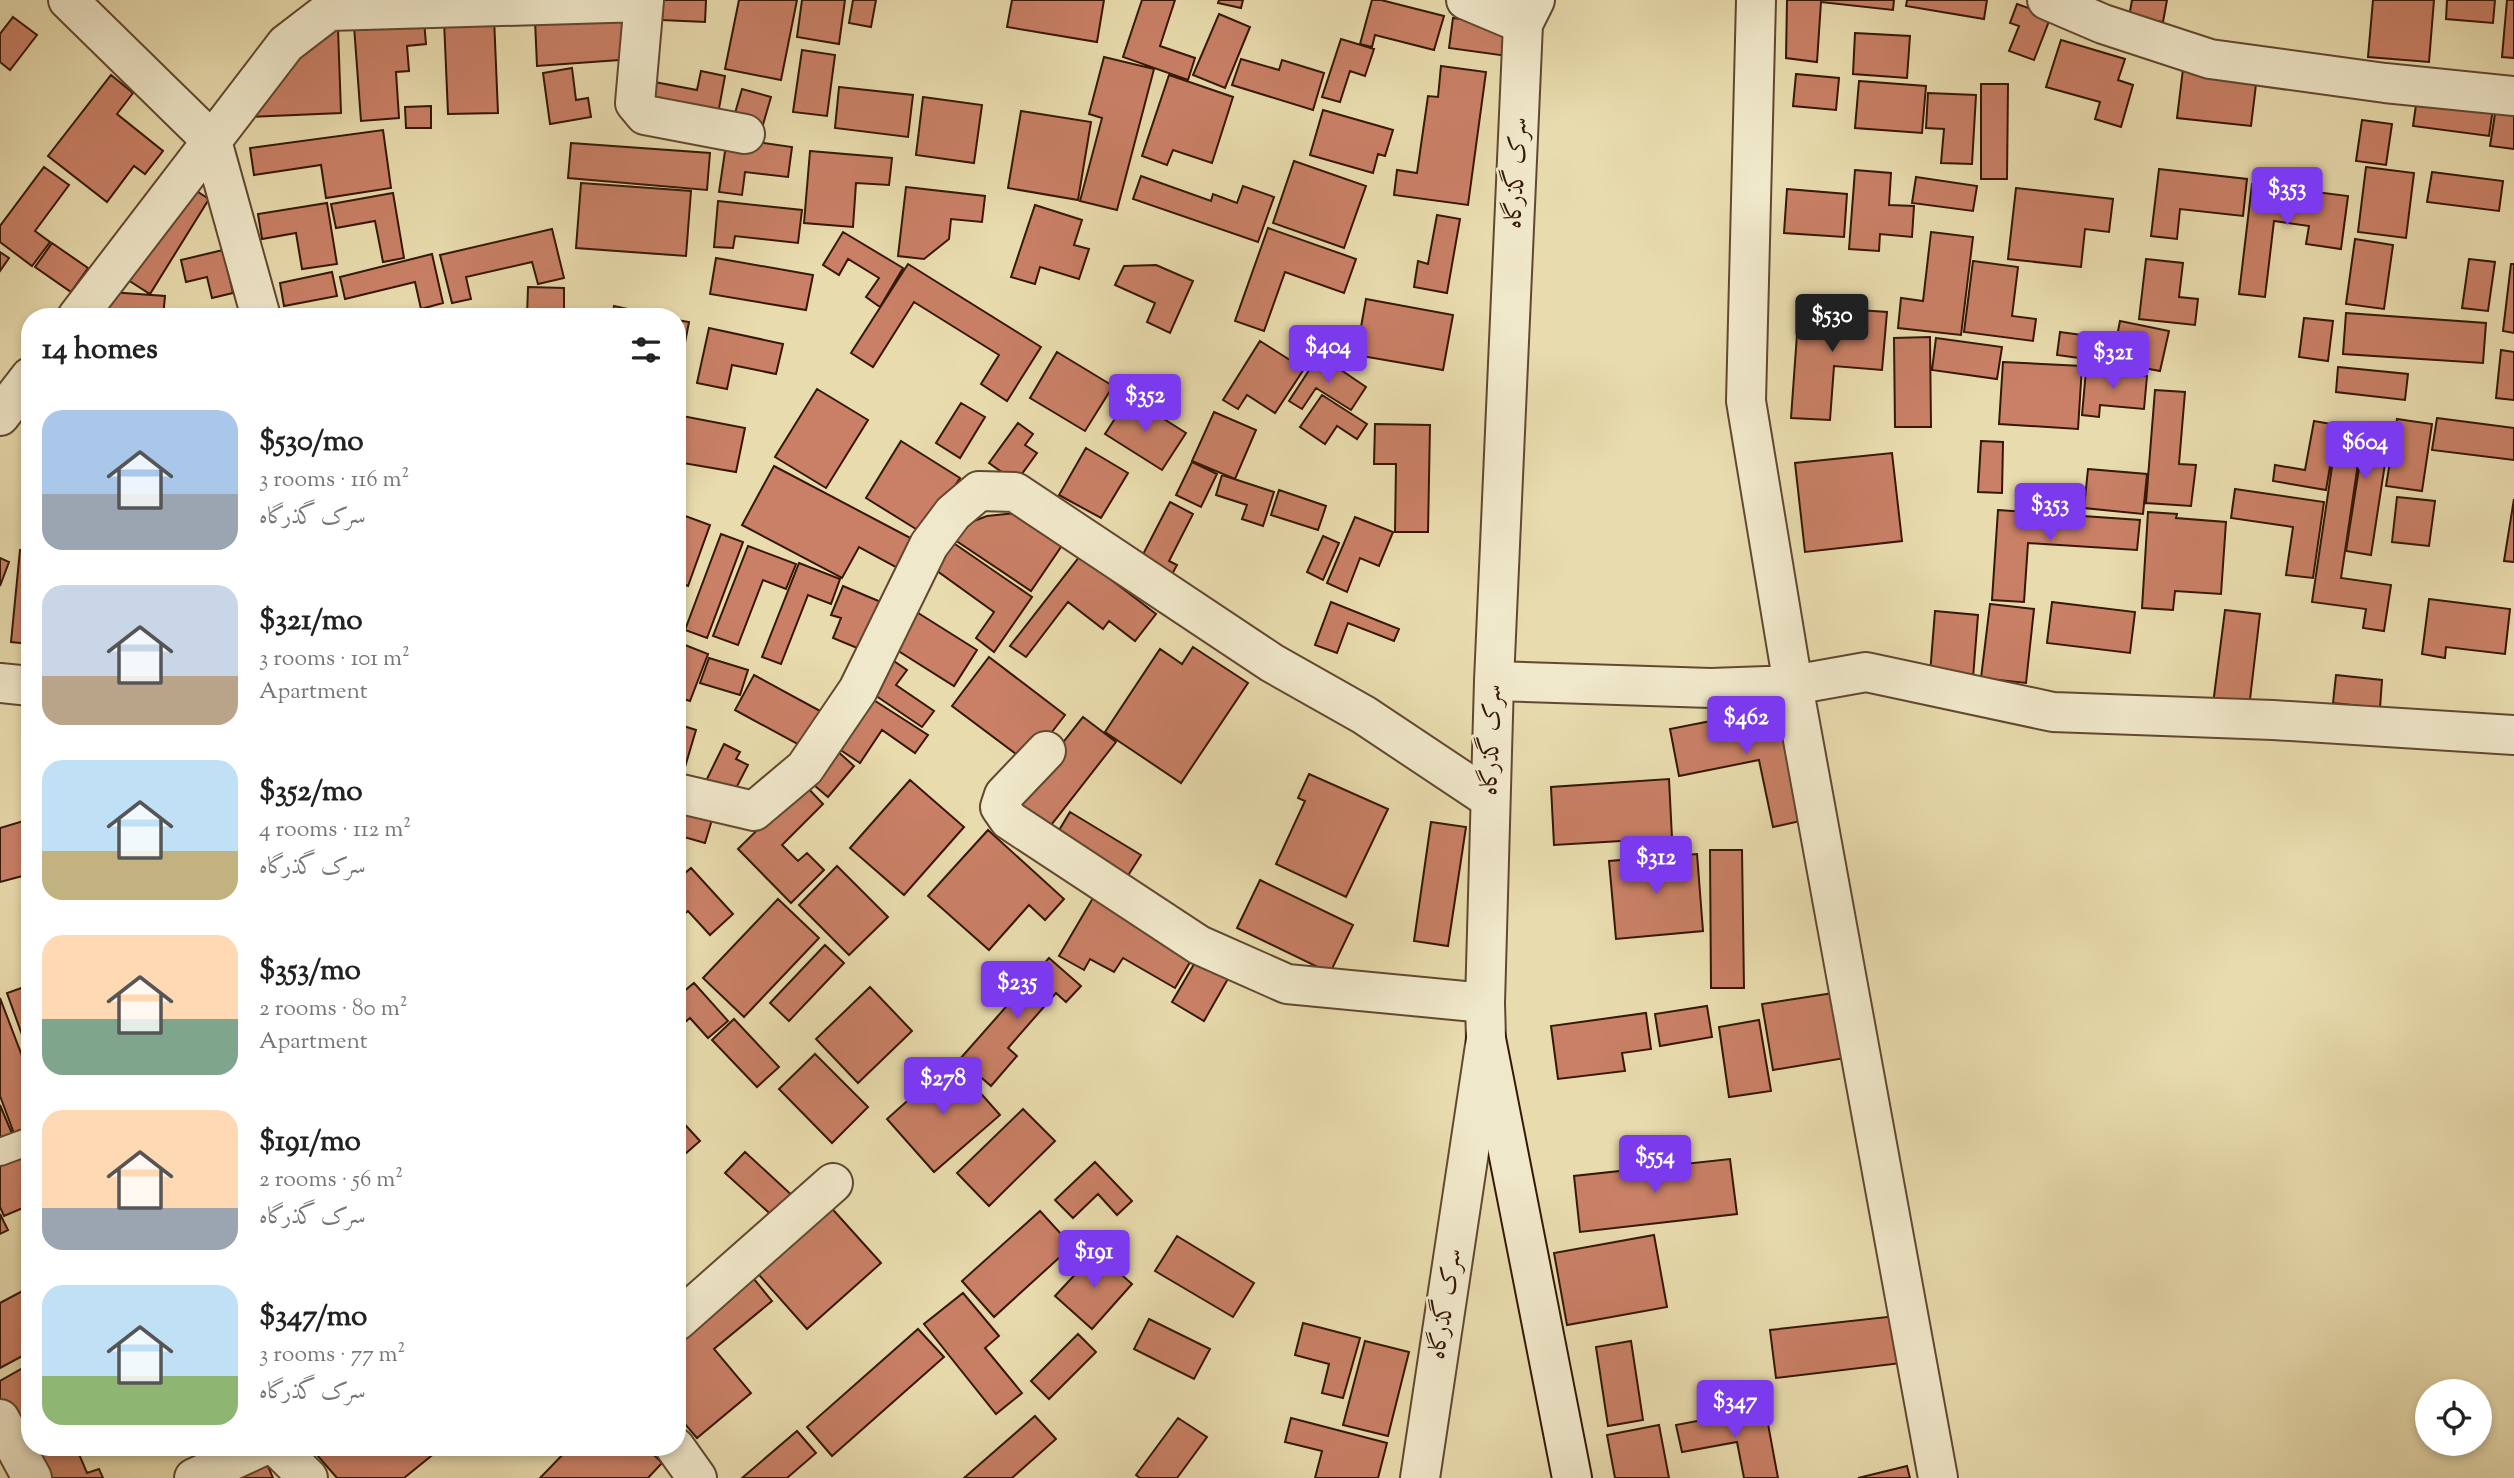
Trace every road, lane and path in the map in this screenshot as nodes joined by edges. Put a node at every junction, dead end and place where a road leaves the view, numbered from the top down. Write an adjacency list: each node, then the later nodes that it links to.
1 (68, 0): 9 (street)
2 (1466, 0): 6 (street)
3 (1756, 0): 17 (street)
4 (2047, 0): 7 (street)
5 (644, 1): 8 (street); 9 (street)
6 (1529, 12): 14 (street, سرک گذرگاه)
7 (2514, 96)
8 (745, 134)
9 (212, 141): 10 (street); 11 (street)
10 (84, 308)
11 (258, 308)
12 (21, 389): 13 (street)
13 (0, 416)
14 (1494, 681): 17 (street); 21 (street, سرک گذرگاه)
15 (0, 683): 16 (street)
16 (21, 685)
17 (1793, 685): 18 (street); 37 (street)
18 (2514, 735)
19 (1046, 751): 22 (street)
20 (686, 795): 21 (street)
21 (1489, 799): 22 (street, سرک گذرگاه)
22 (1485, 1021): 35 (street, سرک گذرگاه); 36 (street)
23 (21, 1144): 24 (lane)
24 (0, 1152)
25 (833, 1183): 26 (street)
26 (686, 1313)
27 (0, 1419): 31 (street)
28 (242, 1456): 32 (street)
29 (286, 1456): 33 (street)
30 (681, 1456): 34 (street)
31 (32, 1478)
32 (194, 1478)
33 (308, 1478)
34 (697, 1478)
35 (1420, 1478)
36 (1572, 1478)
37 (1938, 1478)

